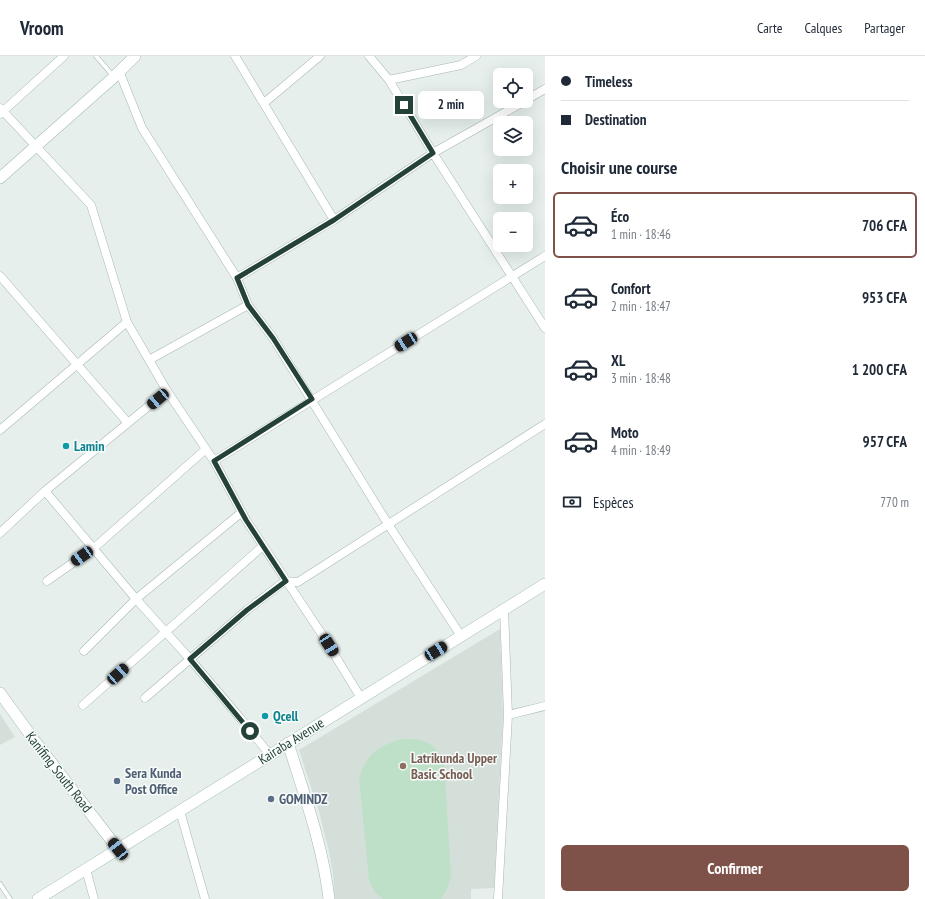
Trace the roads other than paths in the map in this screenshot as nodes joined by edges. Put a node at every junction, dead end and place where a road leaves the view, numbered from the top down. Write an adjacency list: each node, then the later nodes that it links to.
1 (64, 56): 14 (street)
2 (96, 56): 8 (lane)
3 (135, 56): 8 (street)
4 (235, 56): 12 (street)
5 (320, 56): 12 (street)
6 (369, 56): 9 (street)
7 (476, 56): 9 (street)
8 (116, 74): 15 (street); 22 (street)
9 (389, 80): 16 (street)
10 (545, 89): 11 (street)
11 (533, 96)
12 (264, 103): 18 (street)
13 (513, 108): 16 (street)
14 (1, 111): 15 (street)
15 (36, 147): 17 (street); 24 (street)
16 (433, 153): 18 (street); 21 (street)
17 (0, 178)
18 (334, 220): 22 (street)
19 (545, 256): 21 (street)
20 (0, 276): 27 (street)
21 (513, 276): 25 (street); 29 (street)
22 (237, 278): 23 (street)
23 (248, 305): 26 (street); 29 (street)
24 (127, 322): 26 (street); 27 (street)
25 (545, 328)
26 (149, 360): 28 (street)
27 (78, 364): 30 (street); 32 (street)
28 (167, 391): 30 (street); 33 (street)
29 (312, 399): 34 (street); 37 (street)
30 (128, 423): 35 (street)
31 (545, 424): 37 (street)
32 (0, 430)
33 (206, 449): 34 (street); 40 (street)
34 (214, 461): 36 (street)
35 (45, 491): 38 (street); 40 (street)
36 (242, 512): 39 (street); 44 (street)
37 (388, 524): 42 (street); 47 (street)
38 (0, 533)
39 (263, 546): 42 (street); 46 (street)
40 (94, 548): 41 (street); 44 (street)
41 (47, 581)
42 (286, 581): 49 (street); 52 (street)
43 (545, 584): 45 (street, Kairaba Avenue)
44 (136, 599): 46 (street); 48 (street)
45 (504, 609): 47 (street, Kairaba Avenue); 55 (street)
46 (165, 632): 49 (street); 53 (street)
47 (461, 636): 52 (street, Kairaba Avenue)
48 (84, 651)
49 (190, 659): 51 (street); 57 (street)
50 (0, 693): 59 (street, Kanifing South Road)
51 (145, 698)
52 (361, 698): 56 (street, Kairaba Avenue)
53 (83, 705)
54 (545, 706): 55 (street)
55 (508, 715): 67 (street)
56 (288, 743): 57 (street, Kairaba Avenue); 66 (street)
57 (270, 755): 58 (street, Kairaba Avenue)
58 (180, 811): 59 (street, Kairaba Avenue); 65 (street)
59 (118, 849): 60 (street, Kairaba Avenue)
60 (86, 869): 63 (street, Kairaba Avenue); 64 (street)
61 (0, 884): 62 (lane)
62 (10, 899)
63 (38, 899)
64 (94, 899)
65 (205, 899)
66 (329, 899)
67 (498, 899)

